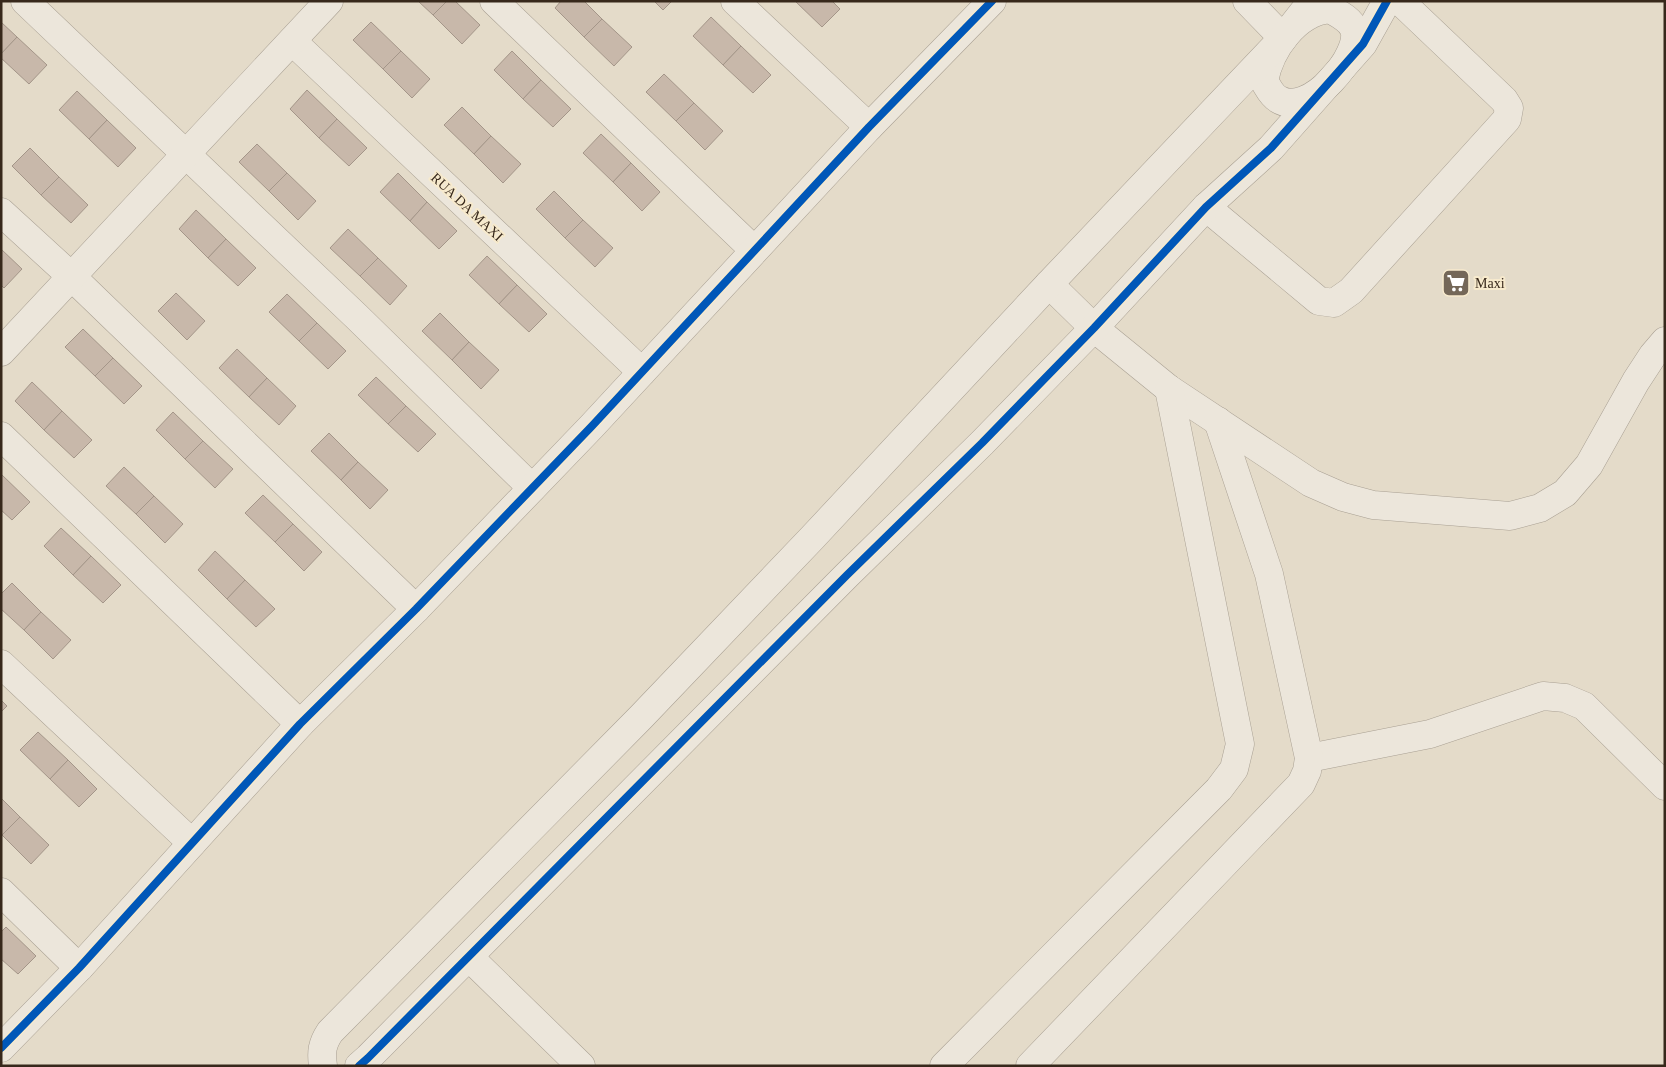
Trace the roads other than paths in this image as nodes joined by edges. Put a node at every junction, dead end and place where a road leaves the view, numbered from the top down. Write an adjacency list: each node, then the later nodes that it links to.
1 (25, 1): 14 (street)
2 (329, 1): 11 (street)
3 (494, 1): 17 (street)
4 (735, 1): 13 (street)
5 (1247, 1): 10 (street)
6 (1312, 1): 10 (street)
7 (1387, 1): 12 (street)
8 (1400, 1): 15 (street)
9 (982, 4): 13 (street)
10 (1283, 38): 12 (street); 12 (street); 19 (street)
11 (292, 41): 14 (street); 23 (street, RUA DA MAXI)
12 (1329, 85): 15 (street)
13 (869, 127): 17 (street)
14 (187, 154): 18 (street); 27 (street)
15 (1206, 207): 20 (street)
16 (1, 212): 18 (street)
17 (754, 250): 23 (street)
18 (72, 277): 22 (street); 28 (street)
19 (1049, 284): 20 (street); 38 (street)
20 (1094, 328): 24 (street); 35 (street)
21 (1665, 341): 25 (street)
22 (1, 352)
23 (642, 372): 27 (street)
24 (1169, 388): 25 (street); 41 (street)
25 (1218, 421): 31 (street)
26 (1, 436): 30 (street)
27 (532, 488): 28 (street)
28 (416, 609): 30 (street)
29 (1, 664): 33 (street)
30 (300, 724): 33 (street)
31 (1309, 758): 32 (street); 42 (street)
32 (1665, 786)
33 (192, 843): 36 (street)
34 (1, 892): 36 (street)
35 (470, 957): 39 (street); 40 (street)
36 (79, 968): 37 (street)
37 (1, 1048)
38 (323, 1066)
39 (359, 1066)
40 (581, 1066)
41 (944, 1066)
42 (1030, 1066)

